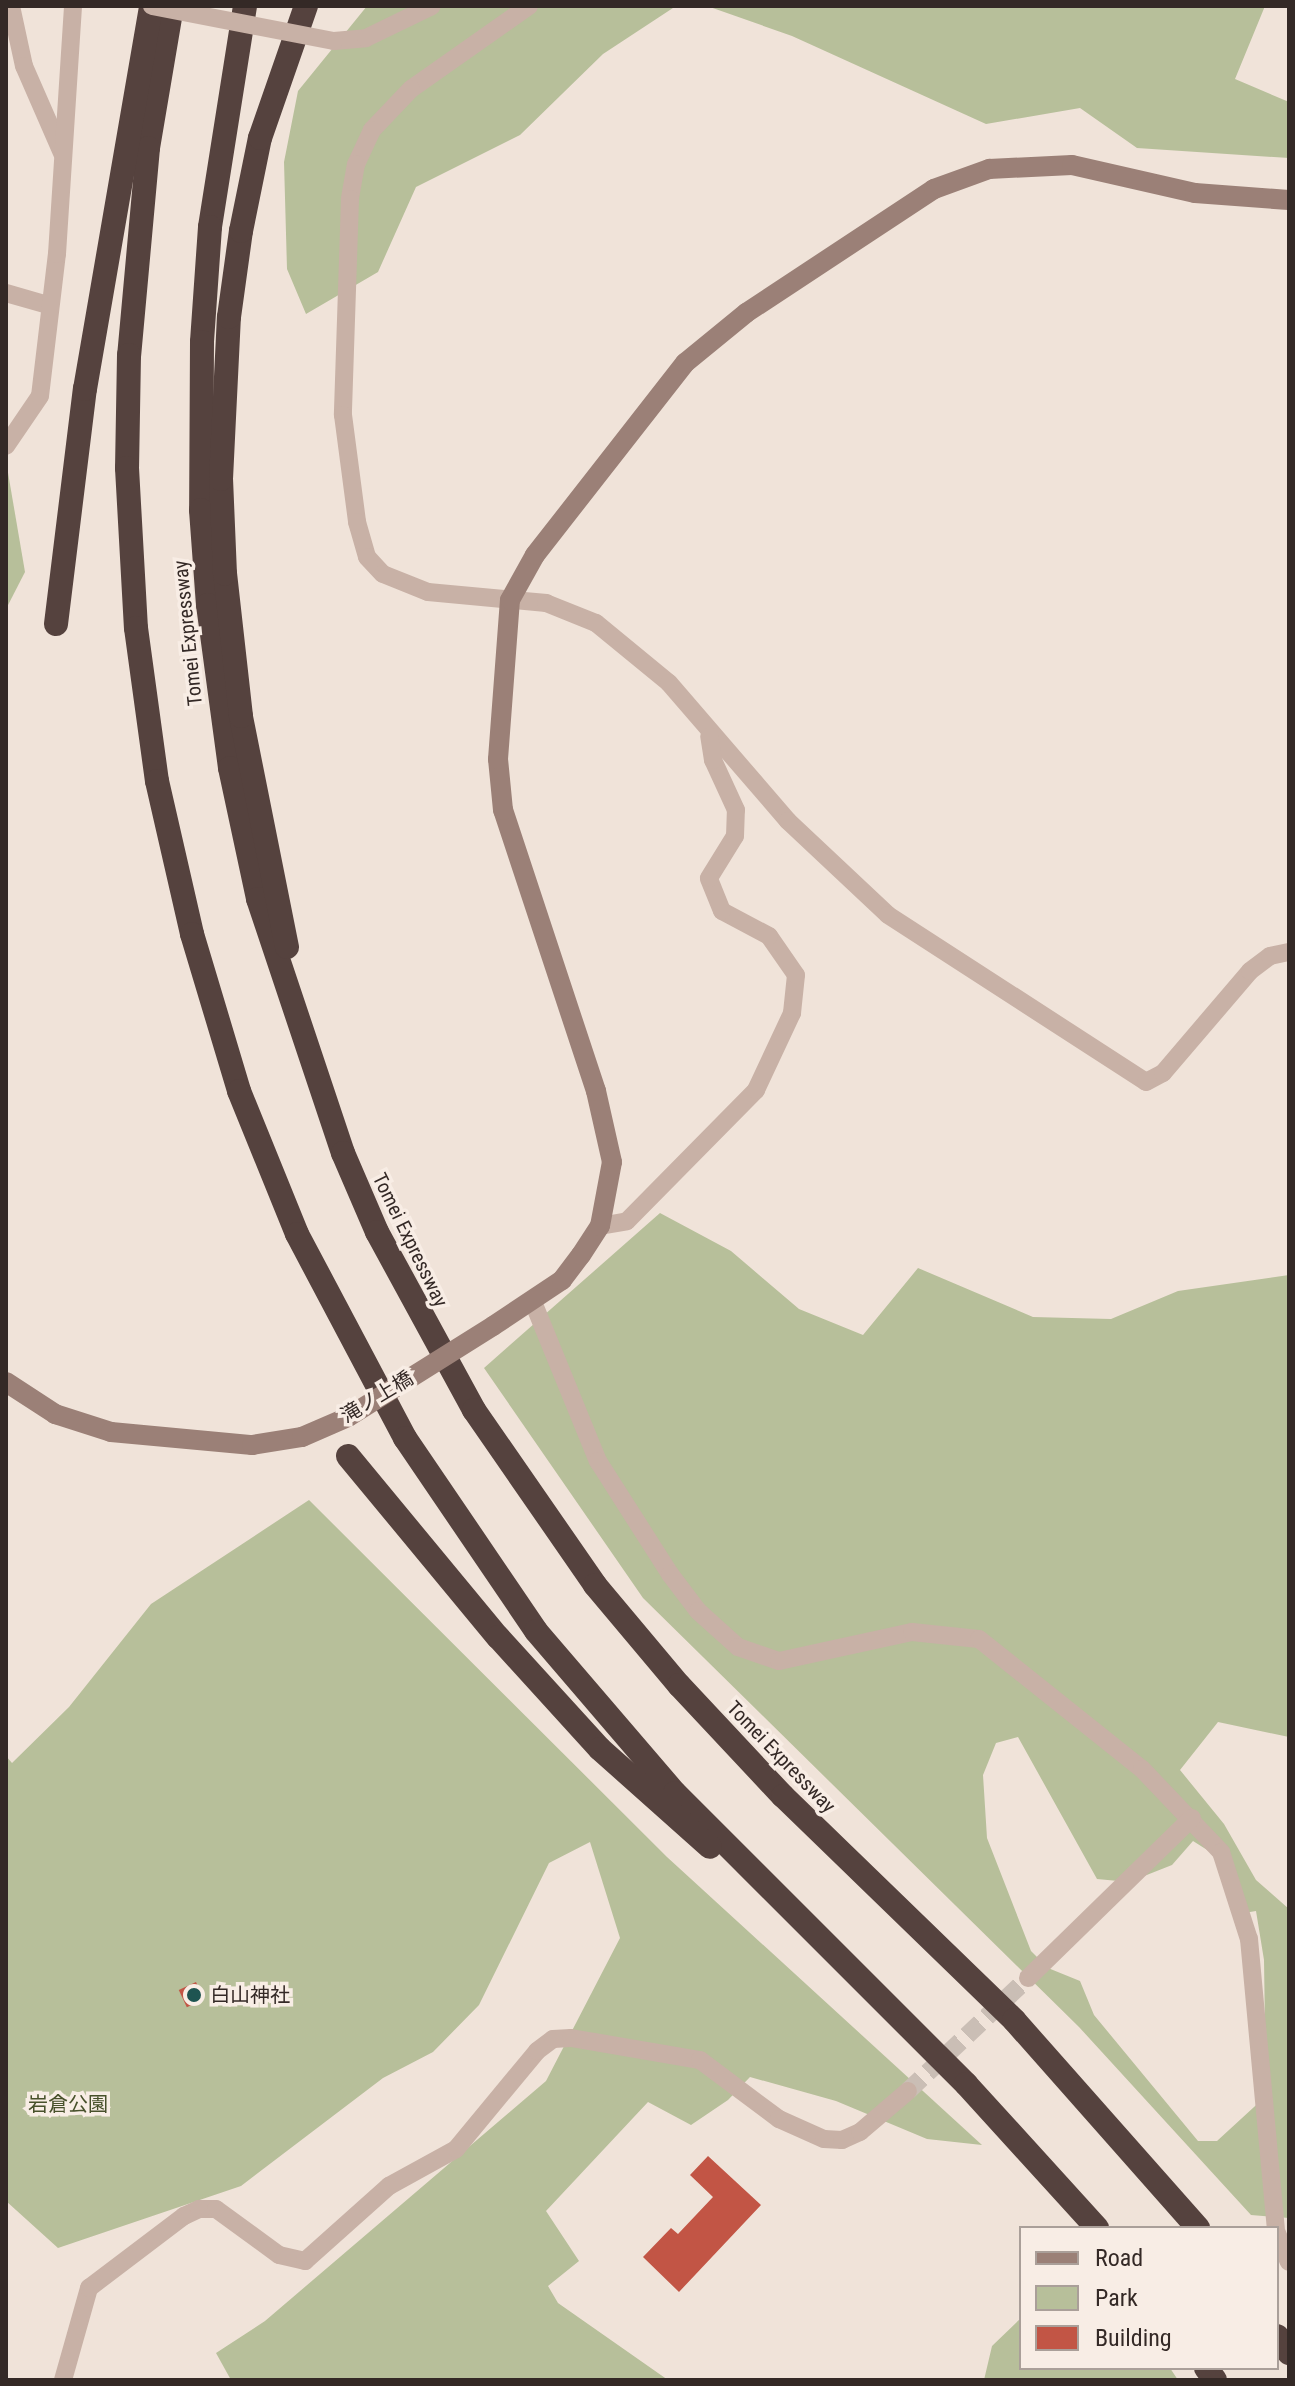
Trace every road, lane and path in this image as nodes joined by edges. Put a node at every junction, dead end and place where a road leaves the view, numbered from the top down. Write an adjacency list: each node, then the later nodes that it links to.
1 (11, 6): 9 (street)
2 (73, 6): 9 (street)
3 (151, 6): 7 (street, bridge); 15 (highway)
4 (172, 6): 24 (highway)
5 (245, 6): 18 (highway, Tomei Expressway)
6 (306, 6): 18 (highway)
7 (432, 6)
8 (529, 6): 14 (street)
9 (62, 153): 12 (street)
10 (1289, 200): 14 (street)
11 (6, 293): 12 (street)
12 (48, 305): 13 (street)
13 (6, 446)
14 (510, 600): 16 (street); 19 (street)
15 (56, 624)
16 (709, 736): 17 (street); 19 (street)
17 (1289, 952)
18 (307, 1059): 30 (highway, Tomei Expressway)
19 (600, 1226): 20 (street, 滝ノ上橋)
20 (533, 1302): 21 (street, 滝ノ上橋, bridge); 23 (street)
21 (6, 1382)
22 (348, 1456): 24 (highway)
23 (1192, 1818): 25 (street); 31 (street)
24 (779, 1900): 29 (highway)
25 (1028, 1978)
26 (908, 2091): 27 (street)
27 (775, 2117): 28 (street); 34 (street)
28 (763, 2133)
29 (1095, 2226)
30 (1196, 2226)
31 (1276, 2226)
32 (1279, 2237): 33 (street)
33 (1289, 2262)
34 (63, 2380)

